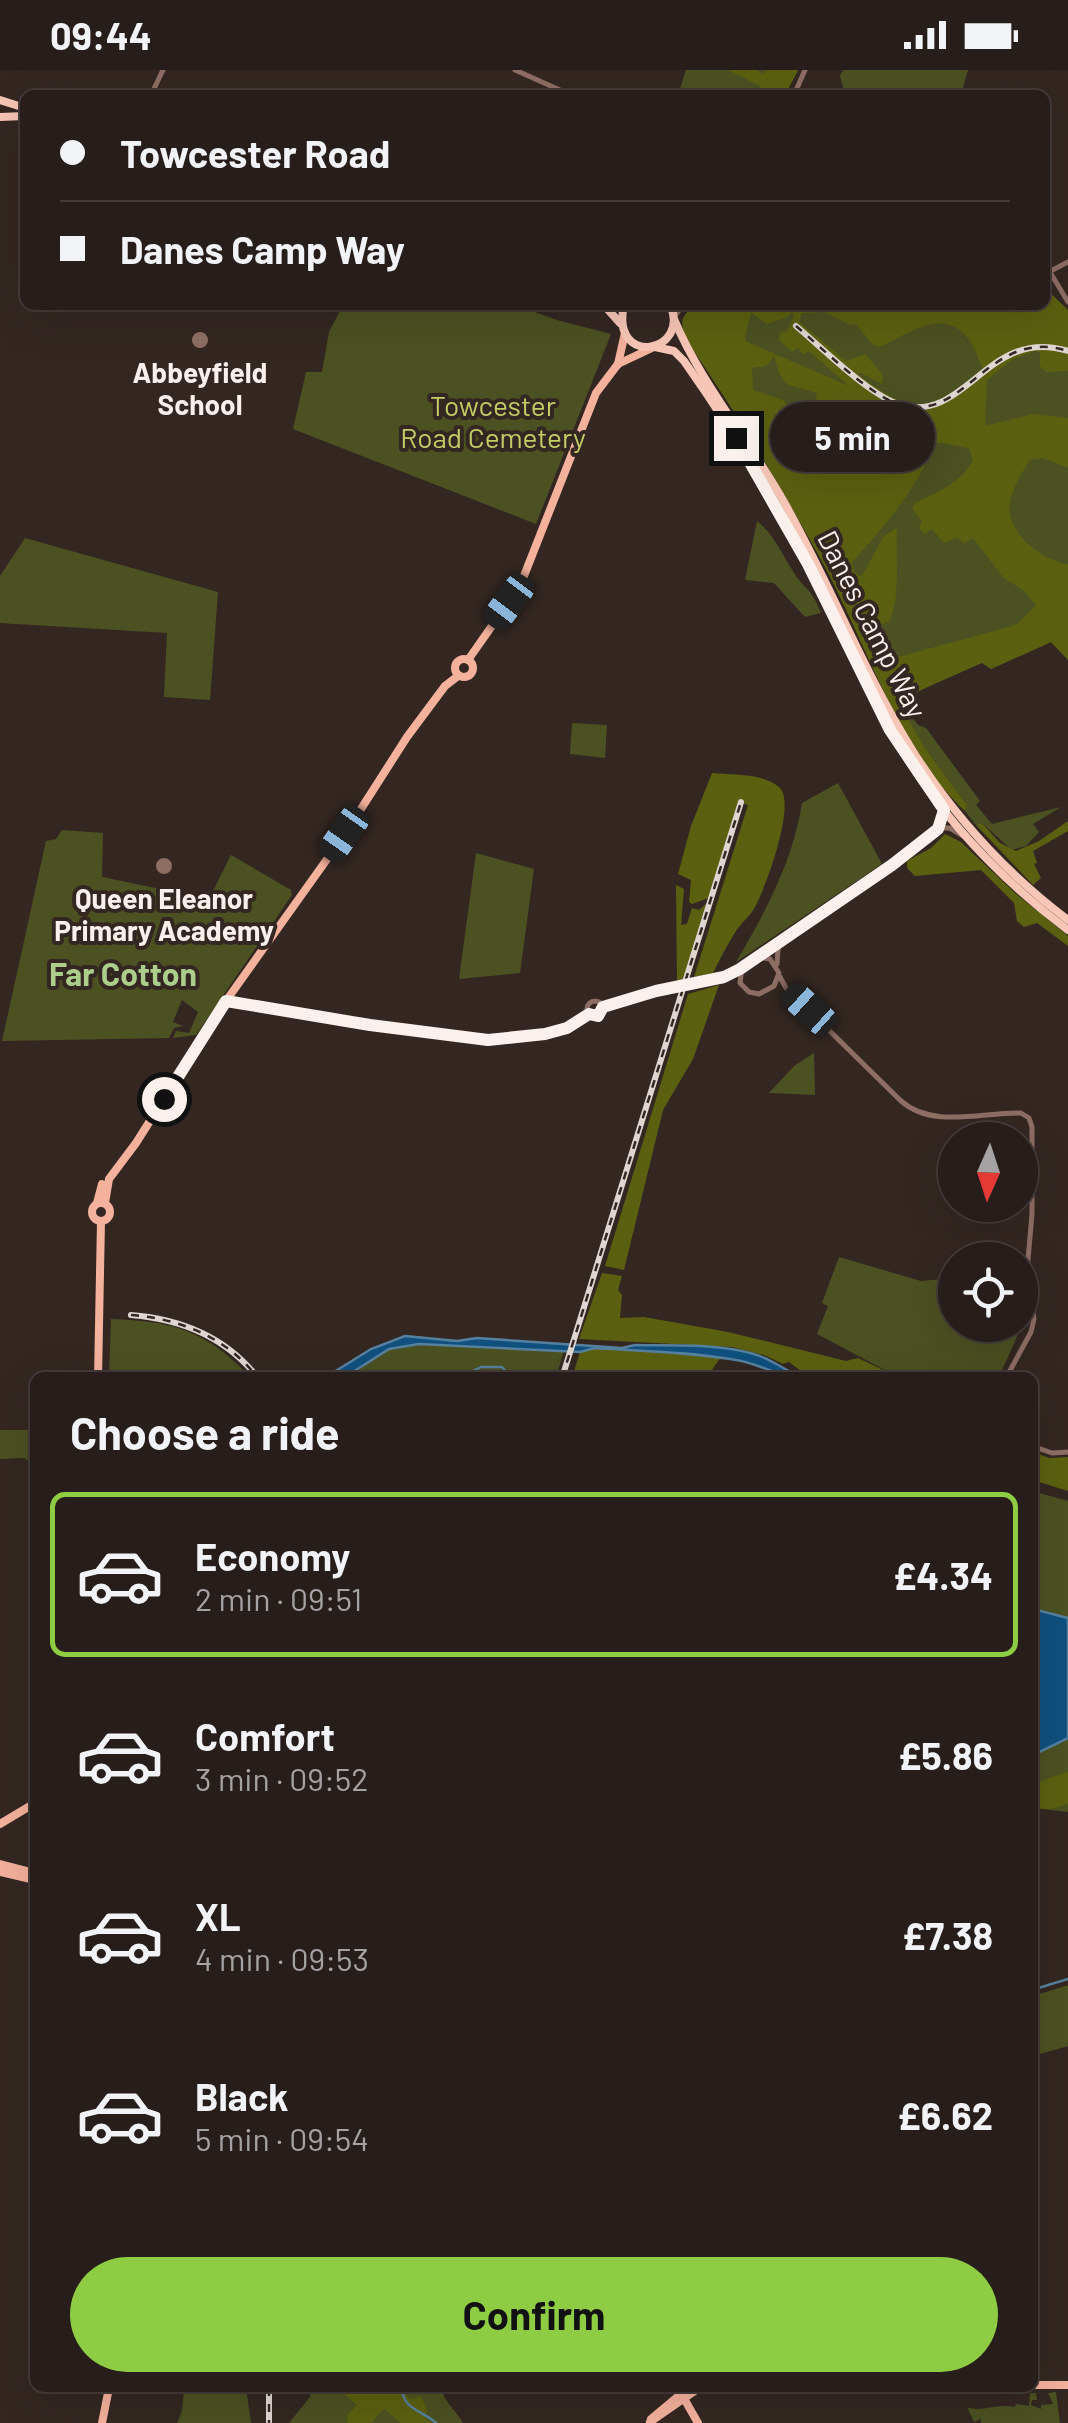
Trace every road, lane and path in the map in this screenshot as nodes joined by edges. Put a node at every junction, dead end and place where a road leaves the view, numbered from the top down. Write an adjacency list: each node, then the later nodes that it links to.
1 (516, 70): 2 (street)
2 (524, 72): 3 (street)
3 (560, 90)
4 (1050, 276): 5 (street)
5 (1068, 302)
6 (608, 310): 11 (highway, Danes Camp Way)
7 (624, 310): 11 (highway)
8 (672, 310): 10 (highway, Danes Camp Way)
9 (680, 310): 10 (street)
10 (674, 318): 12 (highway); 19 (highway, Danes Camp Way)
11 (624, 330): 12 (highway, Danes Camp Way); 13 (main road)
12 (654, 347): 13 (main road); 16 (highway, Danes Camp Way)
13 (618, 364): 14 (main road)
14 (468, 660): 15 (main road); 15 (main road)
15 (458, 676): 30 (main road)
16 (944, 810): 17 (street); 18 (highway, Danes Camp Way)
17 (938, 829): 18 (street); 21 (street)
18 (968, 840): 20 (highway, Danes Camp Way)
19 (1068, 920)
20 (1068, 930)
21 (784, 939): 22 (street); 23 (street)
22 (758, 957): 23 (street); 24 (street)
23 (777, 965): 26 (street)
24 (742, 967): 25 (street); 27 (street)
25 (724, 977): 27 (street); 31 (street, bridge)
26 (780, 978): 28 (street); 29 (street)
27 (740, 984): 28 (street)
28 (774, 986): 29 (street)
29 (786, 988): 34 (street)
30 (226, 1001): 32 (street); 33 (main road)
31 (603, 1007): 32 (street); 32 (street)
32 (589, 1014)
33 (98, 1372)
34 (1009, 1372)
35 (1038, 1448): 36 (street)
36 (1068, 1452)
37 (30, 1806): 38 (main road)
38 (0, 1825)
39 (0, 1864): 41 (main road)
40 (0, 1872): 42 (main road)
41 (30, 1874)
42 (30, 1875)
43 (1038, 2385): 44 (main road)
44 (1068, 2385)
45 (108, 2392): 48 (main road)
46 (683, 2392): 47 (main road); 49 (main road)
47 (650, 2422)
48 (102, 2423)
49 (698, 2423)

